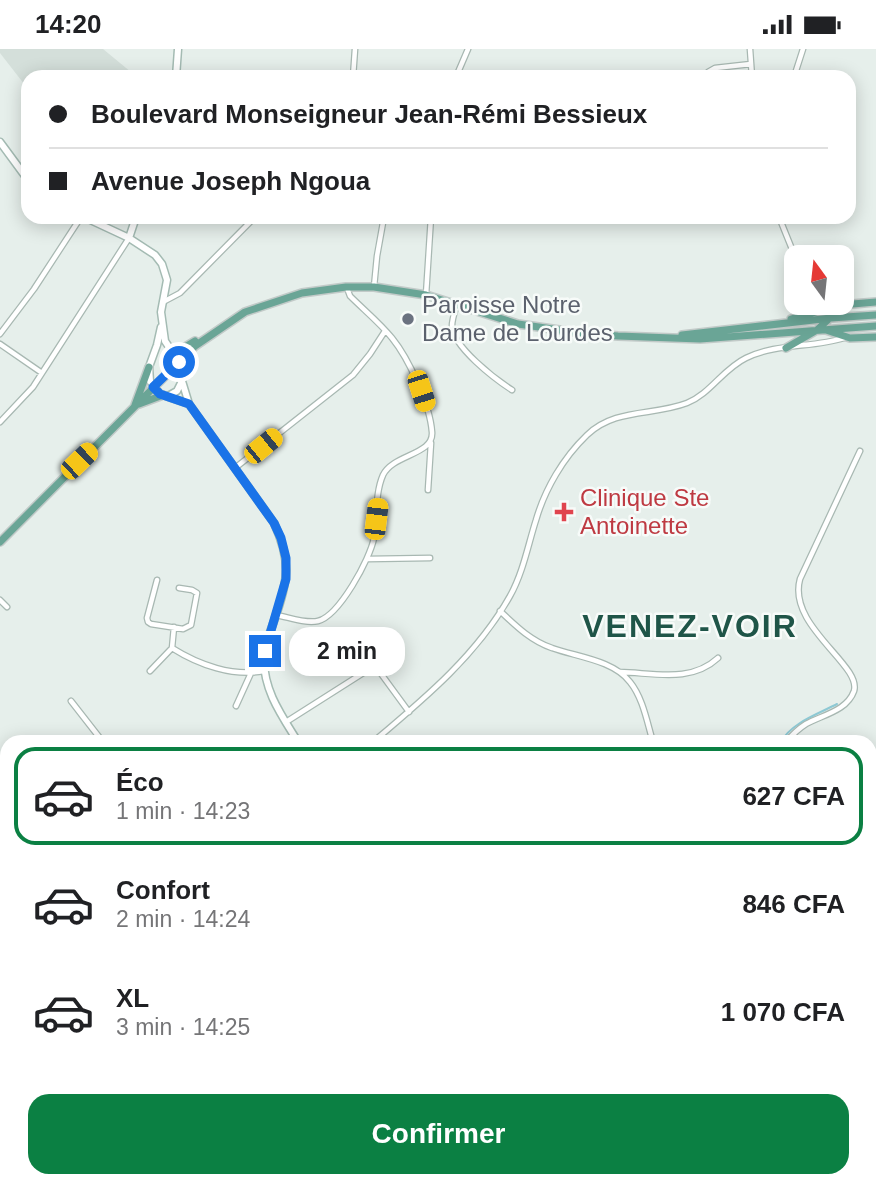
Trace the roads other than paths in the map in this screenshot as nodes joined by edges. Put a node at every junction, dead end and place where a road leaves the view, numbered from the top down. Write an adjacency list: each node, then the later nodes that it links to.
1 (178, 49): 7 (main road)
2 (355, 49): 8 (street)
3 (468, 49): 9 (street)
4 (750, 49): 6 (street)
5 (803, 49): 12 (street)
6 (751, 64): 10 (street); 11 (street)
7 (176, 70)
8 (354, 70)
9 (459, 70)
10 (712, 70)
11 (751, 70)
12 (796, 70)
13 (0, 142): 14 (main road)
14 (21, 170)
15 (78, 224): 42 (street)
16 (98, 224): 22 (main road)
17 (134, 224): 22 (main road)
18 (248, 224): 27 (street)
19 (383, 224): 25 (street)
20 (431, 224): 26 (street)
21 (782, 224): 23 (street)
22 (129, 239): 27 (main road); 52 (street)
23 (790, 245)
24 (346, 287): 25 (main road); 40 (street); 41 (main road)
25 (374, 287): 26 (main road)
26 (426, 295): 30 (main road)
27 (163, 302): 36 (main road)
28 (876, 302): 29 (main road)
29 (854, 303)
30 (457, 304): 43 (main road); 55 (street)
31 (803, 315): 34 (main road)
32 (833, 315): 35 (main road)
33 (876, 315): 35 (main road)
34 (800, 316): 37 (main road)
35 (831, 318): 37 (main road); 39 (main road)
36 (162, 325): 48 (main road); 49 (main road)
37 (775, 325): 43 (main road)
38 (876, 326): 39 (main road)
39 (822, 328): 43 (main road); 44 (main road); 47 (main road)
40 (385, 331): 60 (street); 62 (street)
41 (212, 333): 48 (main road); 50 (main road); 53 (main road)
42 (0, 334)
43 (671, 337)
44 (846, 337): 45 (main road); 47 (street)
45 (876, 337)
46 (0, 344): 52 (street)
47 (786, 348): 71 (street)
48 (170, 349): 49 (main road); 50 (main road)
49 (152, 356): 51 (main road)
50 (179, 362): 53 (main road); 54 (main road)
51 (149, 367): 54 (main road); 58 (main road)
52 (42, 373): 59 (street)
53 (182, 378): 56 (main road); 57 (main road)
54 (153, 387): 56 (main road); 58 (main road)
55 (512, 390)
56 (165, 396): 57 (main road); 58 (main road)
57 (189, 404): 62 (main road)
58 (135, 405): 64 (main road)
59 (0, 422)
60 (431, 442): 63 (street); 66 (street)
61 (860, 450): 88 (street)
62 (235, 468): 72 (main road)
63 (428, 490)
64 (0, 542)
65 (430, 558): 66 (street)
66 (368, 559): 72 (street)
67 (157, 580): 73 (street)
68 (179, 588): 73 (street)
69 (0, 600): 70 (street)
70 (7, 607)
71 (500, 611): 78 (street); 82 (street)
72 (276, 615): 77 (main road)
73 (174, 627): 74 (street)
74 (172, 649): 76 (street); 79 (street)
75 (718, 658): 78 (street)
76 (150, 671)
77 (264, 671): 79 (street); 83 (main road)
78 (619, 672): 87 (street)
79 (251, 673): 81 (street)
80 (71, 701): 84 (street)
81 (236, 706)
82 (409, 712): 83 (street); 86 (street)
83 (286, 722): 85 (main road)
84 (98, 735)
85 (294, 735)
86 (381, 735)
87 (651, 735)
88 (793, 735)

